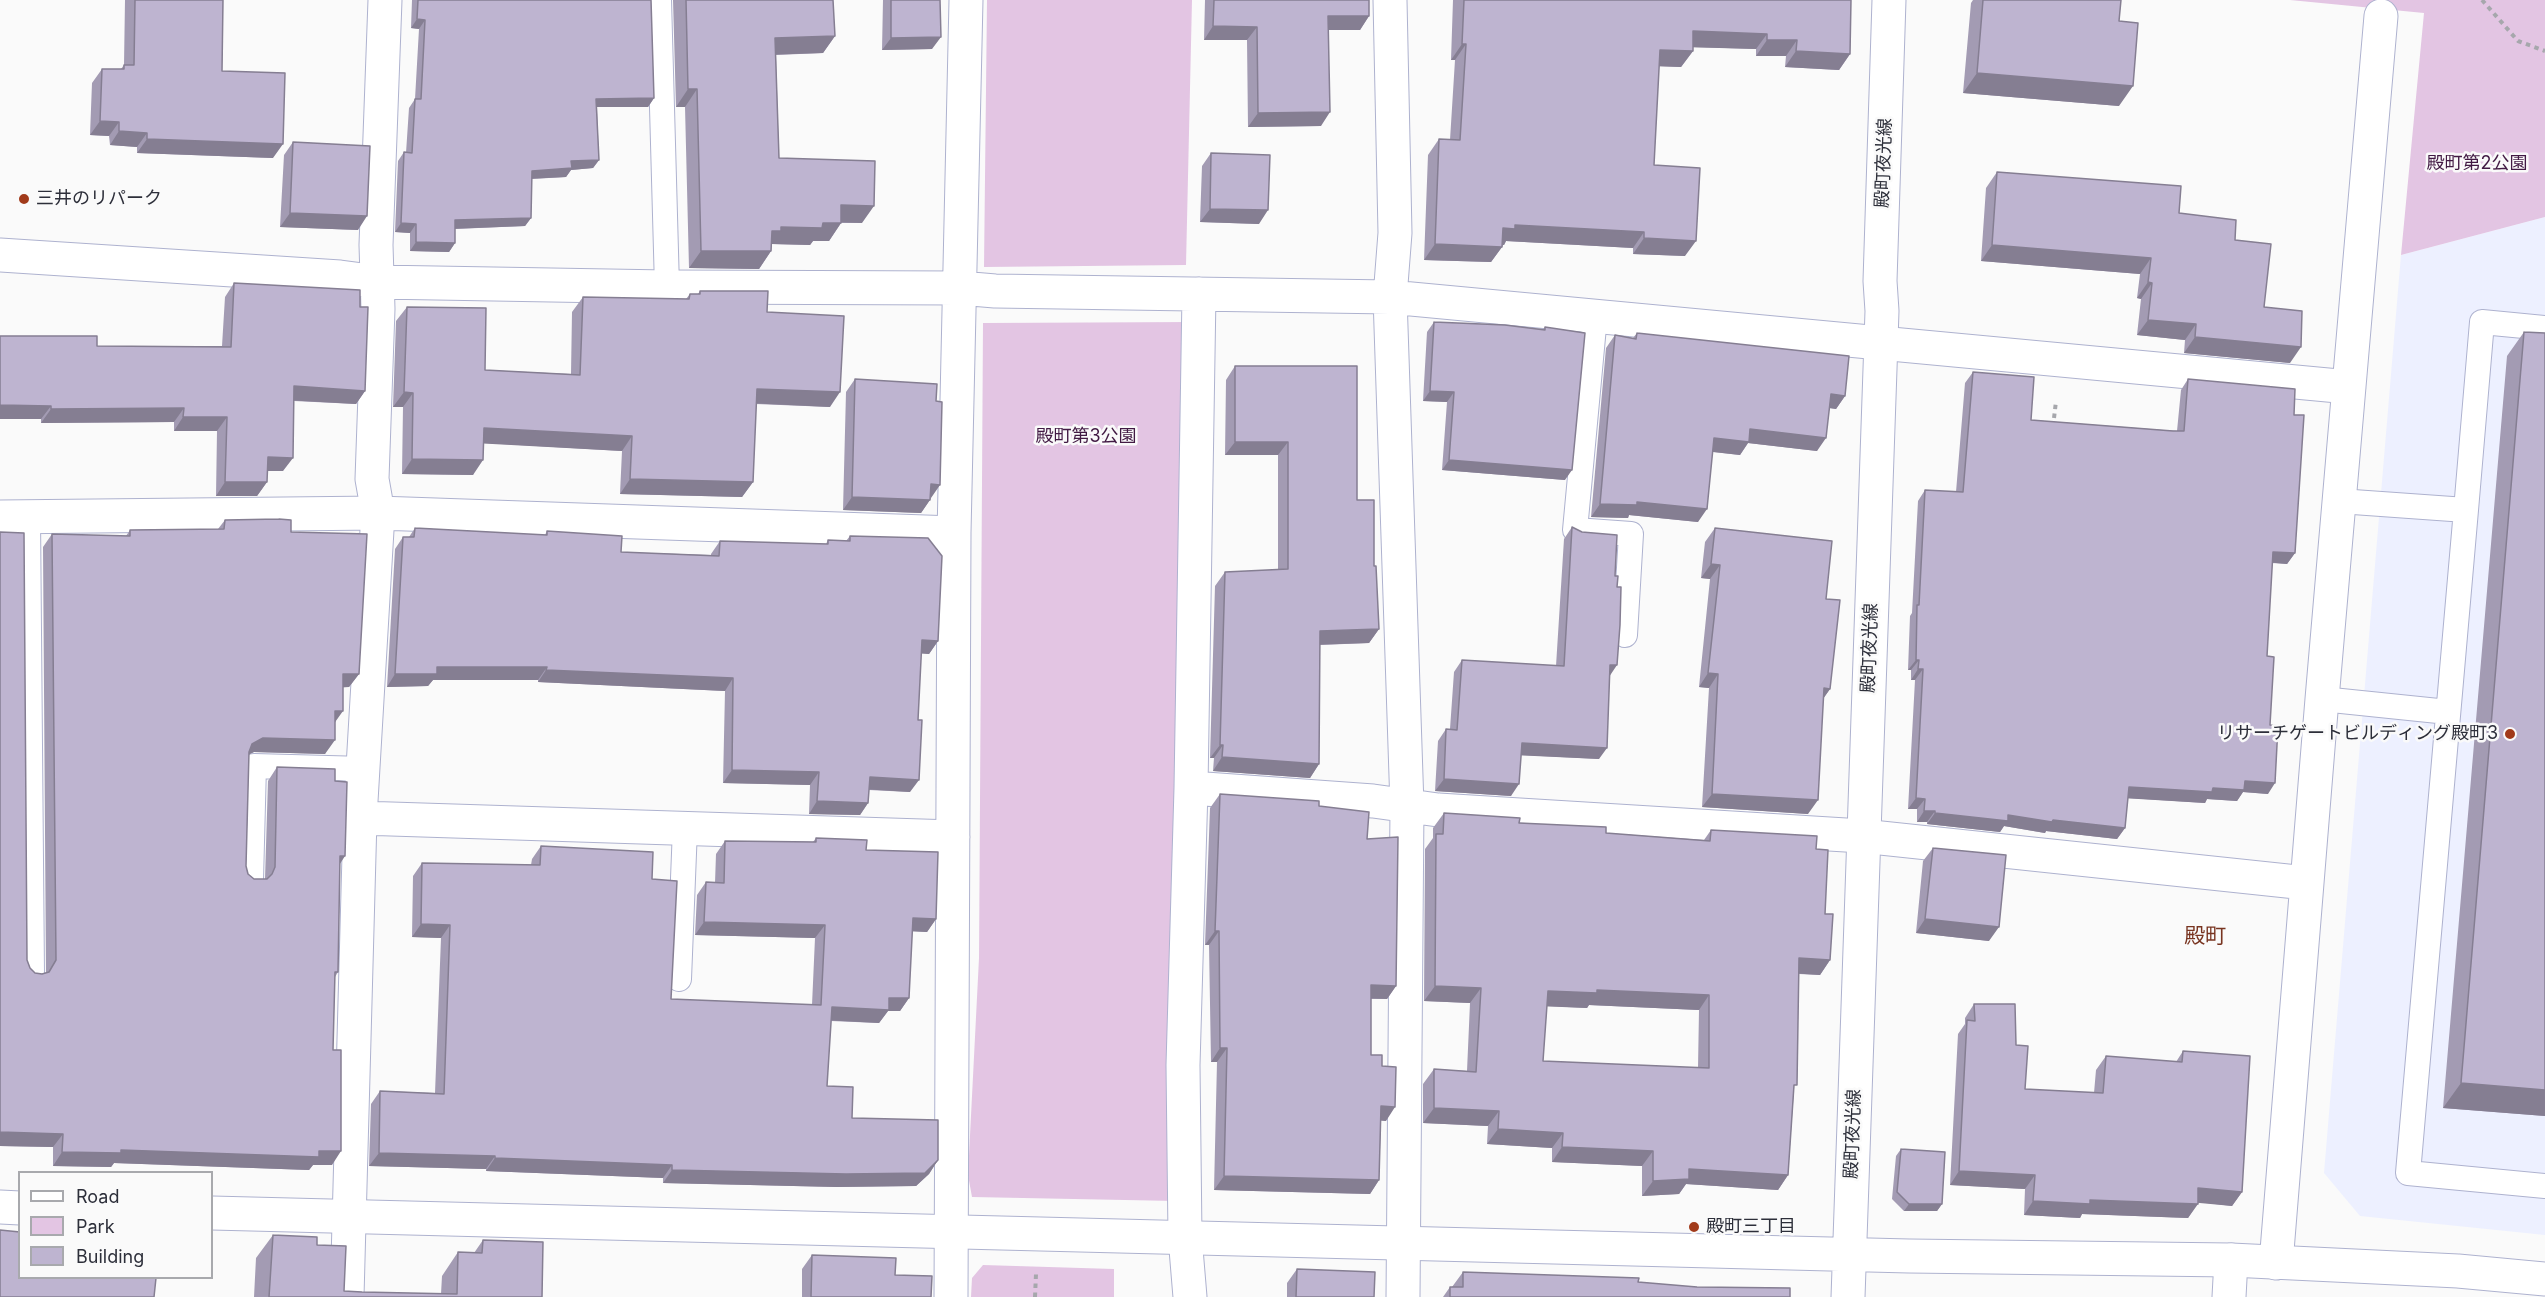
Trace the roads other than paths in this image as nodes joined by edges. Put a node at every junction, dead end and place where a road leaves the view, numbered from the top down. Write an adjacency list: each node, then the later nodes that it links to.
1 (385, 0): 8 (street)
2 (659, 0): 9 (lane)
3 (966, 0): 10 (street)
4 (1390, 0): 12 (street)
5 (1889, 0): 15 (street, 殿町夜光線)
6 (2381, 16): 16 (street)
7 (0, 255): 8 (street)
8 (378, 282): 9 (street); 19 (street)
9 (667, 287): 10 (street)
10 (960, 288): 11 (street); 21 (street)
11 (1199, 294): 12 (street); 26 (street)
12 (1390, 297): 13 (street); 27 (street)
13 (1595, 316): 15 (street); 22 (lane)
14 (2544, 327): 18 (lane)
15 (1880, 343): 16 (street); 30 (street, 殿町夜光線)
16 (2349, 387): 17 (street)
17 (2339, 501): 18 (lane); 23 (street)
18 (2466, 510): 24 (lane)
19 (378, 513): 20 (street); 21 (street); 25 (street)
20 (14, 517): 34 (lane)
21 (954, 533): 31 (street)
22 (1625, 635)
23 (2322, 699): 24 (lane); 33 (street)
24 (2448, 712): 36 (lane)
25 (365, 769): 28 (street); 32 (lane)
26 (1191, 788): 27 (street); 42 (street)
27 (1407, 806): 30 (street); 43 (street)
28 (360, 818): 29 (street); 40 (street)
29 (685, 828): 31 (street); 35 (lane)
30 (1862, 836): 33 (street); 44 (street, 殿町夜光線)
31 (953, 837): 41 (street)
32 (252, 880)
33 (2306, 883): 46 (street)
34 (32, 974)
35 (679, 979)
36 (2545, 1186)
37 (0, 1207): 38 (street)
38 (18, 1208)
39 (213, 1213): 40 (street)
40 (350, 1216): 41 (street); 48 (street)
41 (952, 1230): 42 (street); 49 (street)
42 (1185, 1237): 43 (street); 50 (street)
43 (1404, 1243): 44 (street); 51 (street)
44 (1849, 1254): 45 (street); 52 (street, 殿町夜光線)
45 (2231, 1260): 46 (street); 53 (street)
46 (2276, 1263): 47 (street)
47 (2545, 1279)
48 (347, 1297)
49 (951, 1297)
50 (1190, 1297)
51 (1403, 1297)
52 (1848, 1297)
53 (2229, 1297)

